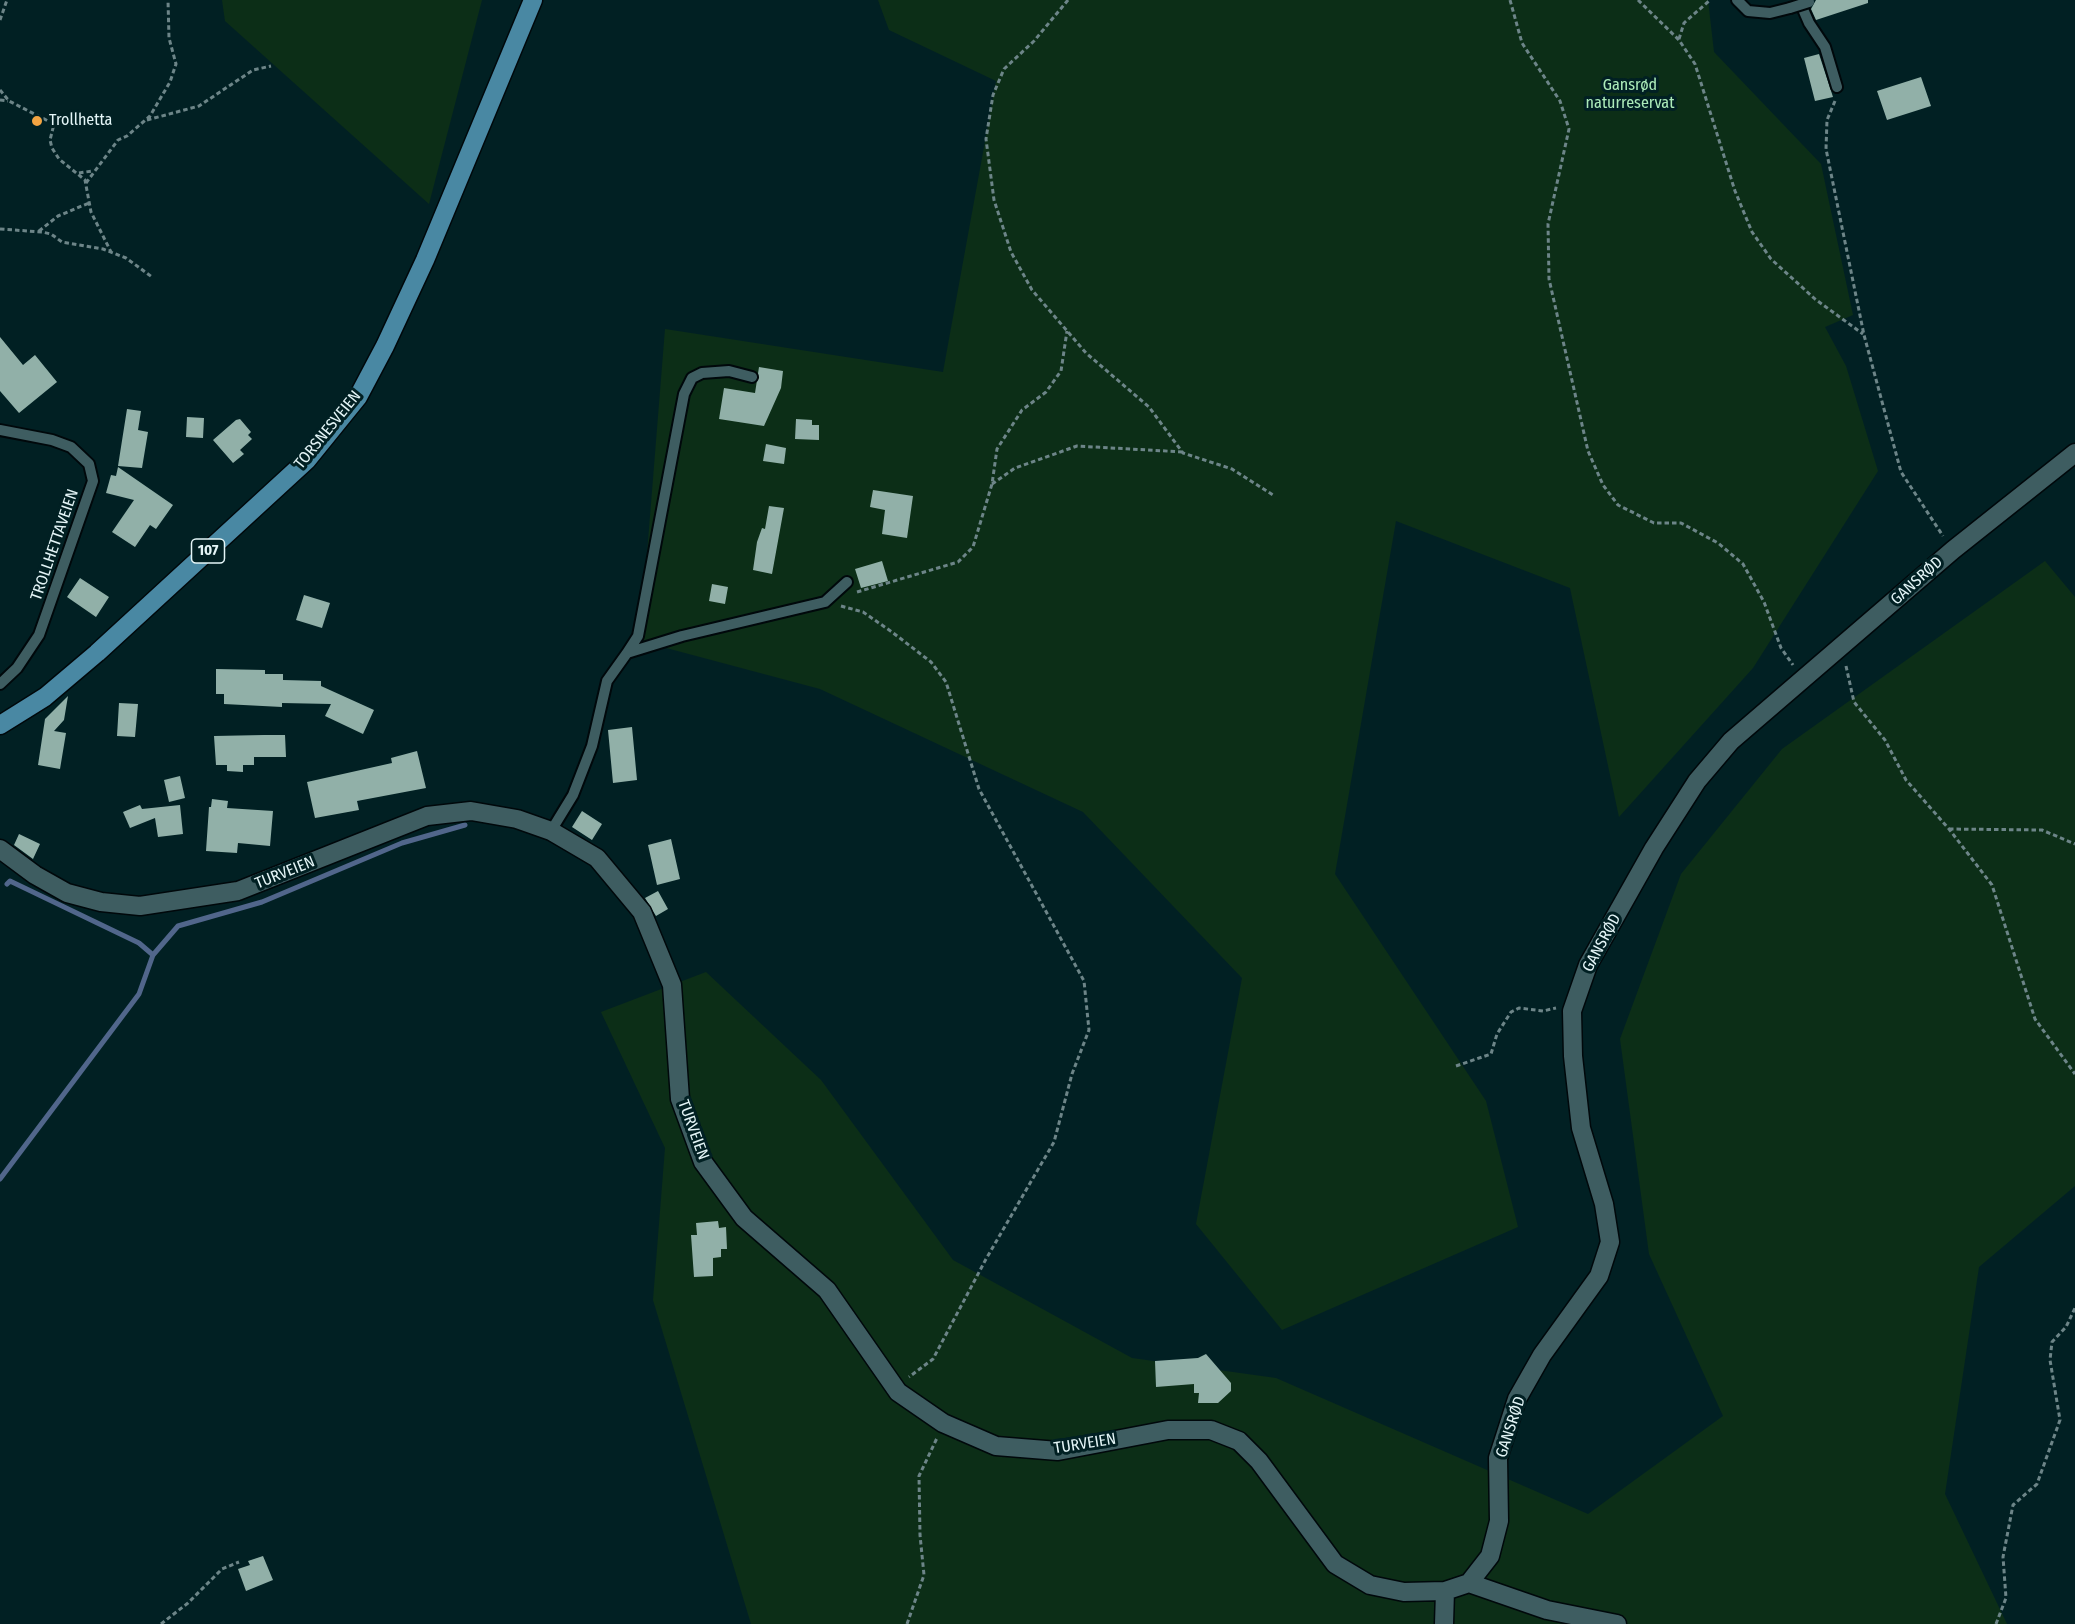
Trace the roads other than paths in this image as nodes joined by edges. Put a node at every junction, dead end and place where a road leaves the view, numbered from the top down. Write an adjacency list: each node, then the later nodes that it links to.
1 (533, 0): 11 (main road, TORSNESVEIEN / 107)
2 (1737, 0): 3 (lane, bridge)
3 (1804, 1): 4 (lane)
4 (1837, 87)
5 (752, 377): 9 (lane)
6 (0, 430): 10 (lane, TROLLHETTAVEIEN)
7 (2075, 453): 14 (street, GANSRØD)
8 (848, 582): 9 (lane)
9 (627, 653): 12 (lane)
10 (0, 684)
11 (0, 725)
12 (552, 831): 13 (street, TURVEIEN); 15 (street, TURVEIEN)
13 (0, 849)
14 (1469, 1584): 15 (street, TURVEIEN); 17 (street)
15 (1445, 1591): 16 (street)
16 (1444, 1624)
17 (1617, 1624)

